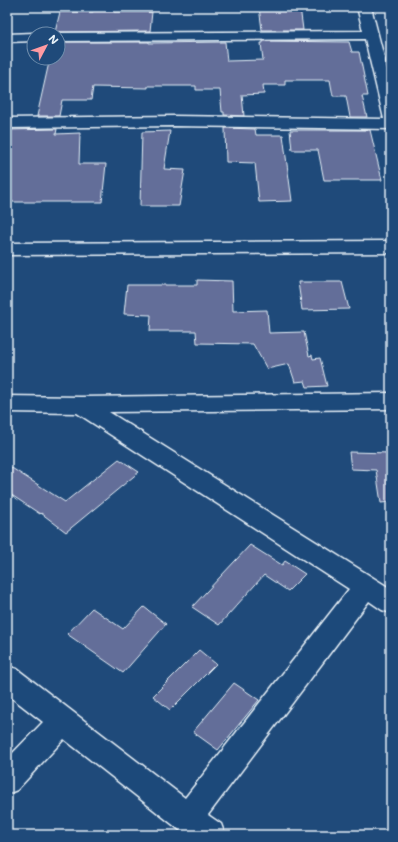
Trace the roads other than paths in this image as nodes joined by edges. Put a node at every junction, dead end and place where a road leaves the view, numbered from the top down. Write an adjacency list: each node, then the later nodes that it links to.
1 (364, 7): 2 (street)
2 (370, 35): 4 (street); 6 (street)
3 (26, 37): 5 (street)
4 (66, 37)
5 (7, 38)
6 (391, 117)
7 (7, 123): 8 (street)
8 (391, 124)
9 (391, 247): 10 (street)
10 (7, 249)
11 (391, 401): 13 (street)
12 (7, 404): 13 (street)
13 (81, 405): 14 (street)
14 (366, 586): 15 (street); 19 (street)
15 (391, 602)
16 (7, 678): 17 (street)
17 (62, 721): 18 (street); 19 (street)
18 (7, 780)
19 (188, 818): 20 (street)
20 (210, 835)

